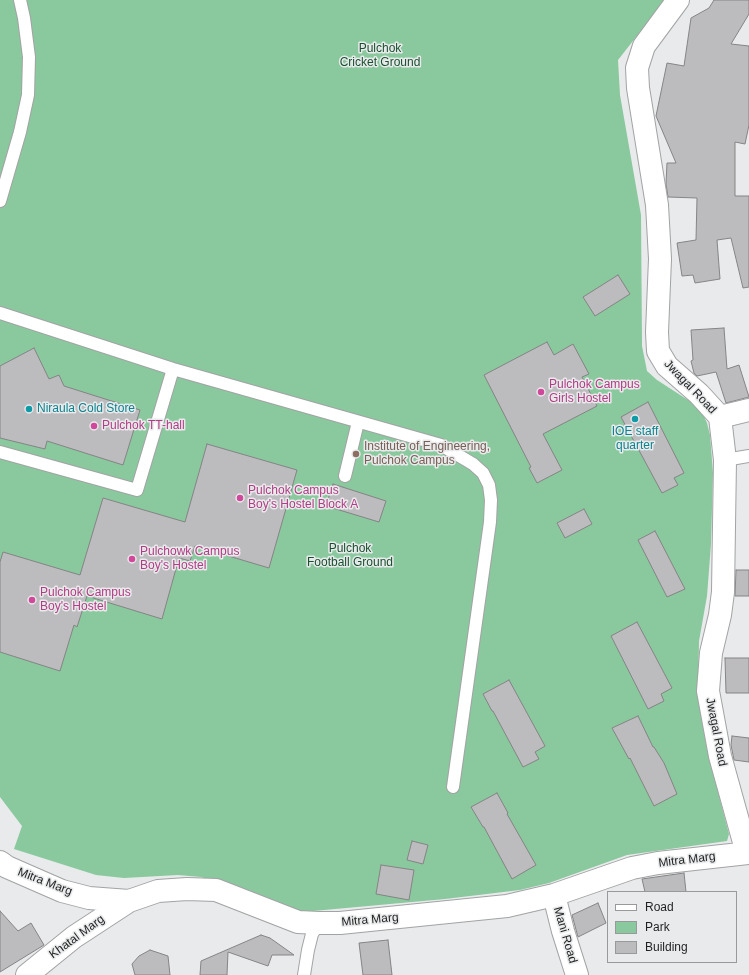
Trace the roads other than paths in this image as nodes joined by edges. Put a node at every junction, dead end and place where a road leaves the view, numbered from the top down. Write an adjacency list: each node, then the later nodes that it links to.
1 (20, 0): 3 (lane)
2 (678, 0): 7 (street, Jwagal Road)
3 (0, 201)
4 (0, 313): 5 (lane)
5 (173, 369): 8 (lane); 9 (lane)
6 (749, 410): 7 (street)
7 (720, 417): 11 (street, Jwagal Road)
8 (358, 422): 12 (lane); 13 (lane)
9 (0, 452)
10 (749, 456): 11 (lane)
11 (724, 460): 14 (street, Jwagal Road)
12 (345, 476)
13 (453, 787)
14 (748, 853): 16 (street, Mitra Marg)
15 (0, 862): 17 (street, Mitra Marg)
16 (554, 895): 18 (street, Mitra Marg); 21 (street, Mani Road)
17 (129, 901): 18 (street, Mitra Marg); 19 (street, Khatal Marg)
18 (319, 923): 20 (lane)
19 (27, 975)
20 (304, 975)
21 (577, 975)

